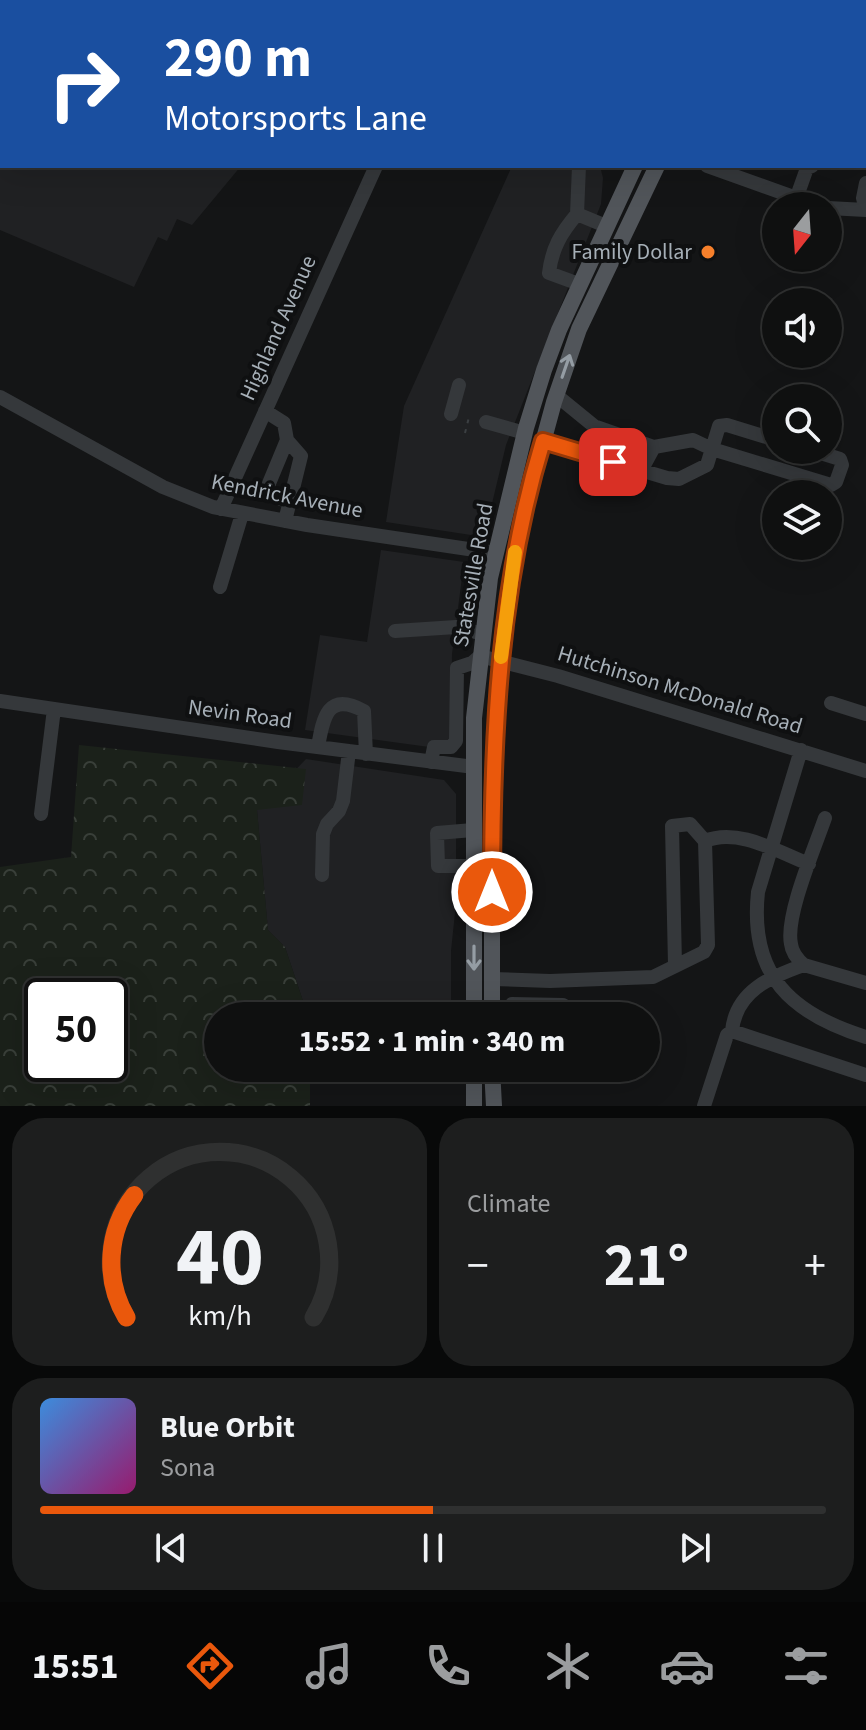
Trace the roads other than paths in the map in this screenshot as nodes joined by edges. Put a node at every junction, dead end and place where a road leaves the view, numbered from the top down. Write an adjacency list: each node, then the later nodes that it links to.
1 (375, 168): 18 (street, Highland Avenue)
2 (579, 168): 12 (street)
3 (634, 168): 13 (main road, Statesville Road)
4 (656, 168): 16 (main road, Statesville Road, one-way to 4)
5 (712, 168): 8 (street)
6 (807, 168): 9 (street)
7 (866, 183): 11 (street)
8 (777, 192)
9 (798, 192)
10 (842, 209): 11 (street)
11 (866, 210)
12 (577, 214): 13 (street); 14 (street)
13 (606, 226): 14 (main road, Statesville Road)
14 (579, 284): 21 (main road, Statesville Road)
15 (459, 385): 19 (street)
16 (556, 395): 24 (main road, Statesville Road); 25 (street)
17 (0, 397): 30 (street, Kendrick Avenue)
18 (265, 411): 23 (street); 30 (street, Highland Avenue)
19 (451, 414)
20 (486, 422): 21 (street)
21 (525, 433): 33 (main road, Statesville Road)
22 (762, 436): 26 (street)
23 (287, 440): 29 (street); 29 (street)
24 (543, 441): 28 (street); 38 (main road, Statesville Road)
25 (654, 447): 26 (street); 28 (street)
26 (712, 449): 27 (street); 28 (street)
27 (842, 464)
28 (641, 471)
29 (289, 502): 32 (street)
30 (221, 509): 31 (street, Kendrick Avenue)
31 (242, 514): 32 (street, Kendrick Avenue); 34 (street)
32 (285, 521): 33 (street, Kendrick Avenue)
33 (495, 553): 36 (main road, Statesville Road)
34 (220, 587)
35 (395, 631): 36 (street)
36 (483, 634): 37 (main road, Statesville Road)
37 (480, 656): 38 (street, Hutchinson McDonald Road); 43 (street); 44 (main road, Statesville Road)
38 (501, 660): 46 (street, Hutchinson McDonald Road); 63 (main road, Statesville Road)
39 (0, 701): 41 (street, Nevin Road)
40 (831, 703): 42 (street)
41 (54, 709): 45 (street, Nevin Road); 52 (street)
42 (866, 714)
43 (457, 725): 44 (street); 49 (street)
44 (474, 725): 50 (main road, Statesville Road)
45 (318, 747): 47 (street, Nevin Road); 48 (street)
46 (801, 750): 51 (street, Hutchinson McDonald Road); 56 (street)
47 (349, 751): 48 (street, Nevin Road); 59 (street)
48 (366, 754): 49 (street, Nevin Road)
49 (431, 762): 50 (street, Nevin Road)
50 (474, 767): 54 (main road, Statesville Road)
51 (866, 771)
52 (41, 814)
53 (825, 818): 57 (street)
54 (473, 830): 58 (main road, Statesville Road); 58 (street)
55 (705, 841): 56 (street); 60 (street); 60 (street)
56 (771, 849): 57 (street); 62 (street)
57 (809, 864): 61 (street)
58 (473, 866): 65 (main road, Statesville Road, one-way to 65)
59 (322, 875)
60 (675, 965): 63 (street)
61 (804, 965): 62 (street); 64 (street)
62 (774, 976): 67 (street); 68 (street)
63 (492, 979): 66 (main road, Statesville Road)
64 (866, 983)
65 (474, 1002)
66 (497, 1002)
67 (732, 1031): 69 (street); 74 (street)
68 (866, 1037)
69 (866, 1075)
70 (474, 1082): 72 (main road)
71 (493, 1082): 73 (main road)
72 (474, 1106)
73 (494, 1106)
74 (704, 1106)

